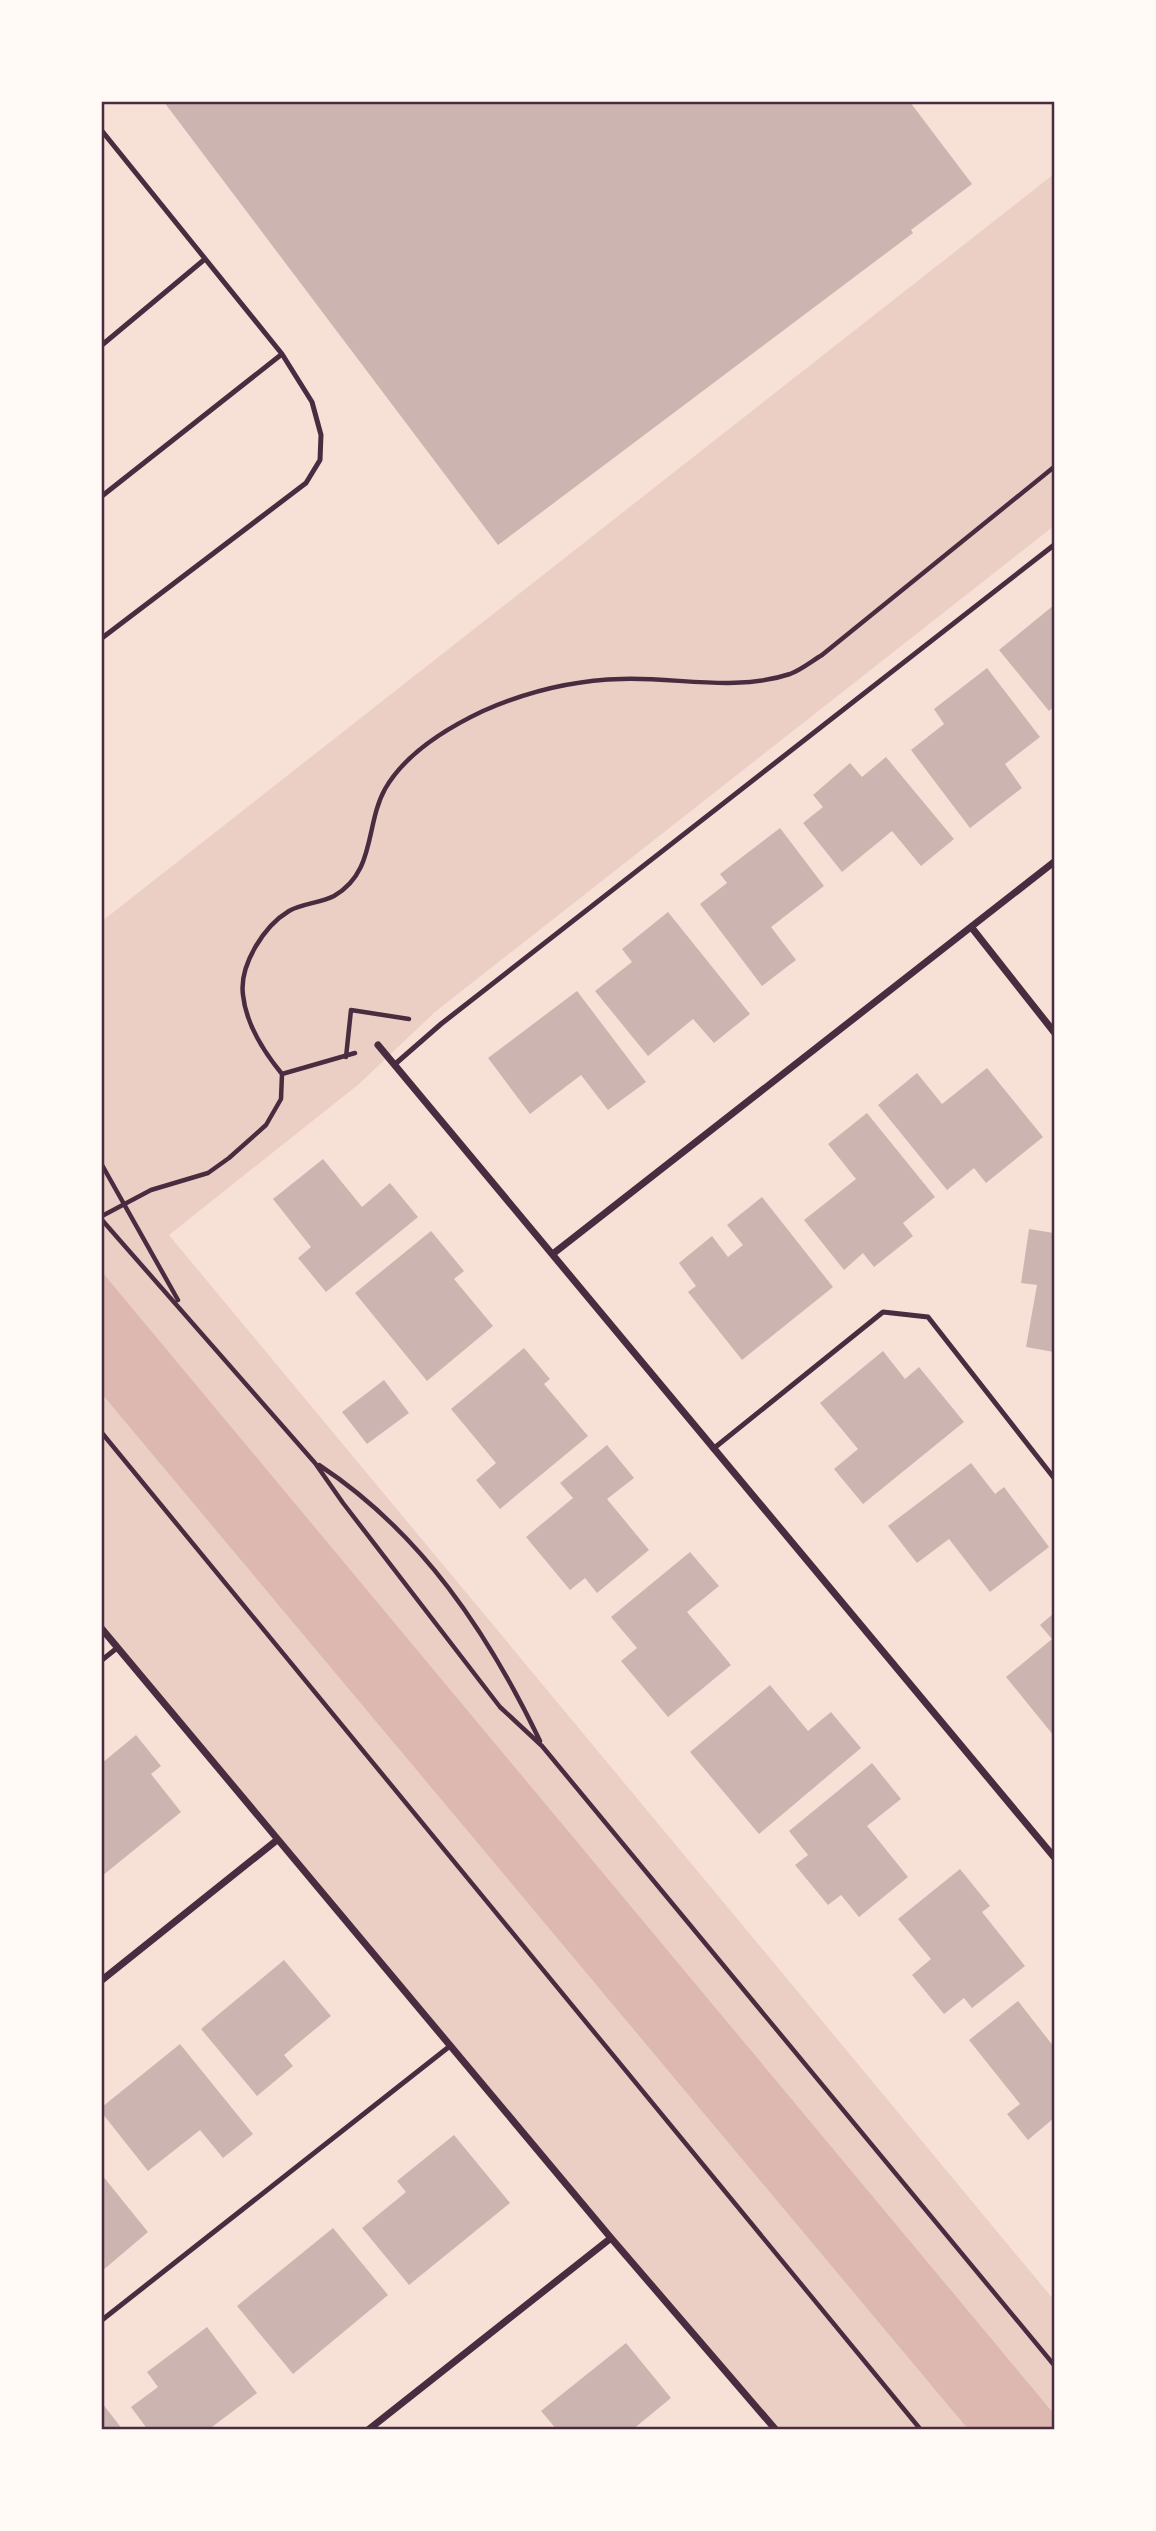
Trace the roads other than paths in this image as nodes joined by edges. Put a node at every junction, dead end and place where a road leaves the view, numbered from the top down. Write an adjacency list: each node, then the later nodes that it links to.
1 (102, 131): 2 (lane)
2 (205, 258): 3 (lane); 4 (lane)
3 (102, 345)
4 (282, 354): 5 (lane); 7 (lane)
5 (102, 496)
6 (1055, 545): 12 (lane)
7 (102, 638)
8 (1055, 862): 9 (street)
9 (972, 929): 10 (street); 13 (street)
10 (1055, 1032)
11 (378, 1045): 12 (street)
12 (394, 1065): 13 (street)
13 (554, 1253): 14 (street)
14 (713, 1448): 15 (lane); 20 (street)
15 (1055, 1478)
16 (102, 1629): 17 (street)
17 (117, 1647): 18 (lane); 19 (street)
18 (102, 1660)
19 (277, 1840): 21 (street); 22 (street)
20 (1055, 1857)
21 (102, 1980)
22 (450, 2046): 23 (street); 24 (lane)
23 (611, 2238): 25 (street); 26 (street)
24 (102, 2320)
25 (776, 2429)
26 (368, 2430)

